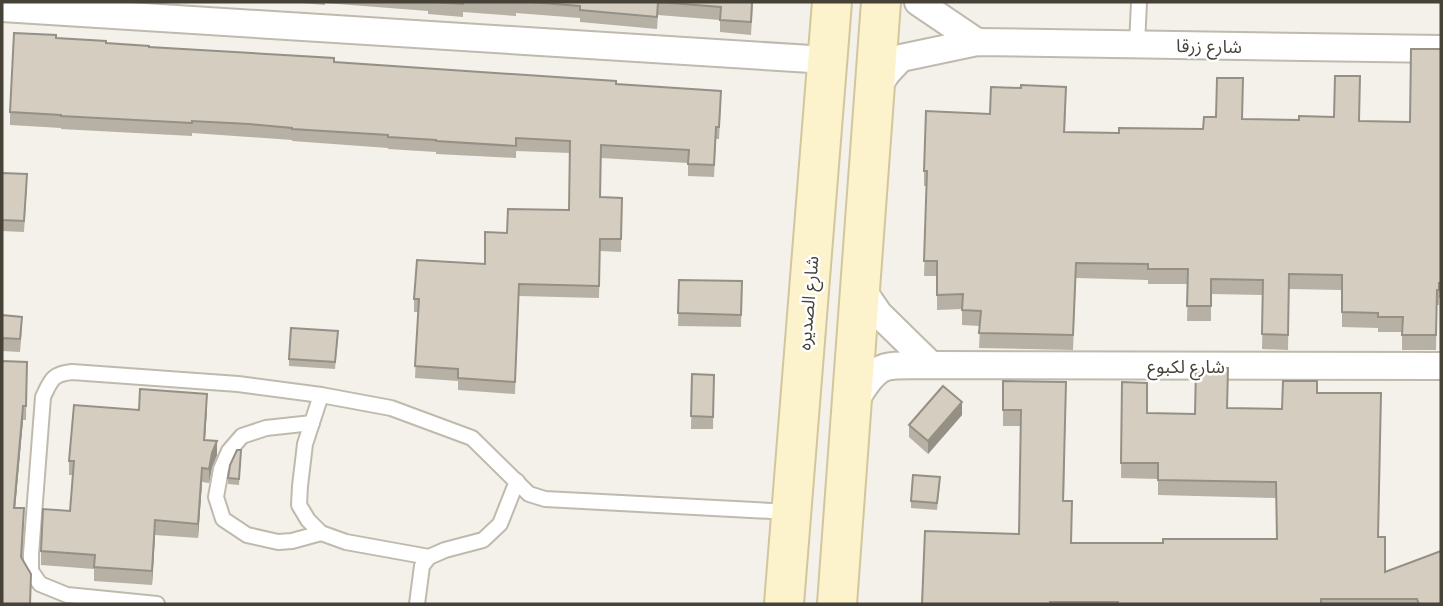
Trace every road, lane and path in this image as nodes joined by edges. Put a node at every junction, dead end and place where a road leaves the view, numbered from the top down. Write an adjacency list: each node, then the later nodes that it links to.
1 (832, 2): 9 (main road, شارع الصديره)
2 (881, 2): 10 (main road)
3 (918, 2): 6 (street)
4 (1139, 2): 7 (lane)
5 (2, 8): 9 (street)
6 (976, 42): 7 (street, شارع زرقا); 10 (street, شارع زرقا)
7 (1137, 45): 8 (street, شارع زرقا)
8 (1441, 49)
9 (827, 60): 18 (main road, شارع الصديره)
10 (875, 90): 11 (main road)
11 (861, 279): 12 (street); 15 (main road)
12 (931, 365): 13 (street, شارع لكبوع); 15 (street, شارع لكبوع)
13 (1441, 366)
14 (321, 395): 16 (lane); 17 (lane); 21 (lane)
15 (851, 409): 24 (main road)
16 (312, 423): 19 (lane); 19 (lane)
17 (517, 481): 18 (lane); 20 (lane)
18 (791, 512): 23 (main road, شارع الصديره)
19 (321, 533): 20 (lane)
20 (429, 557): 22 (lane)
21 (157, 604)
22 (417, 604)
23 (784, 604)
24 (837, 604)

